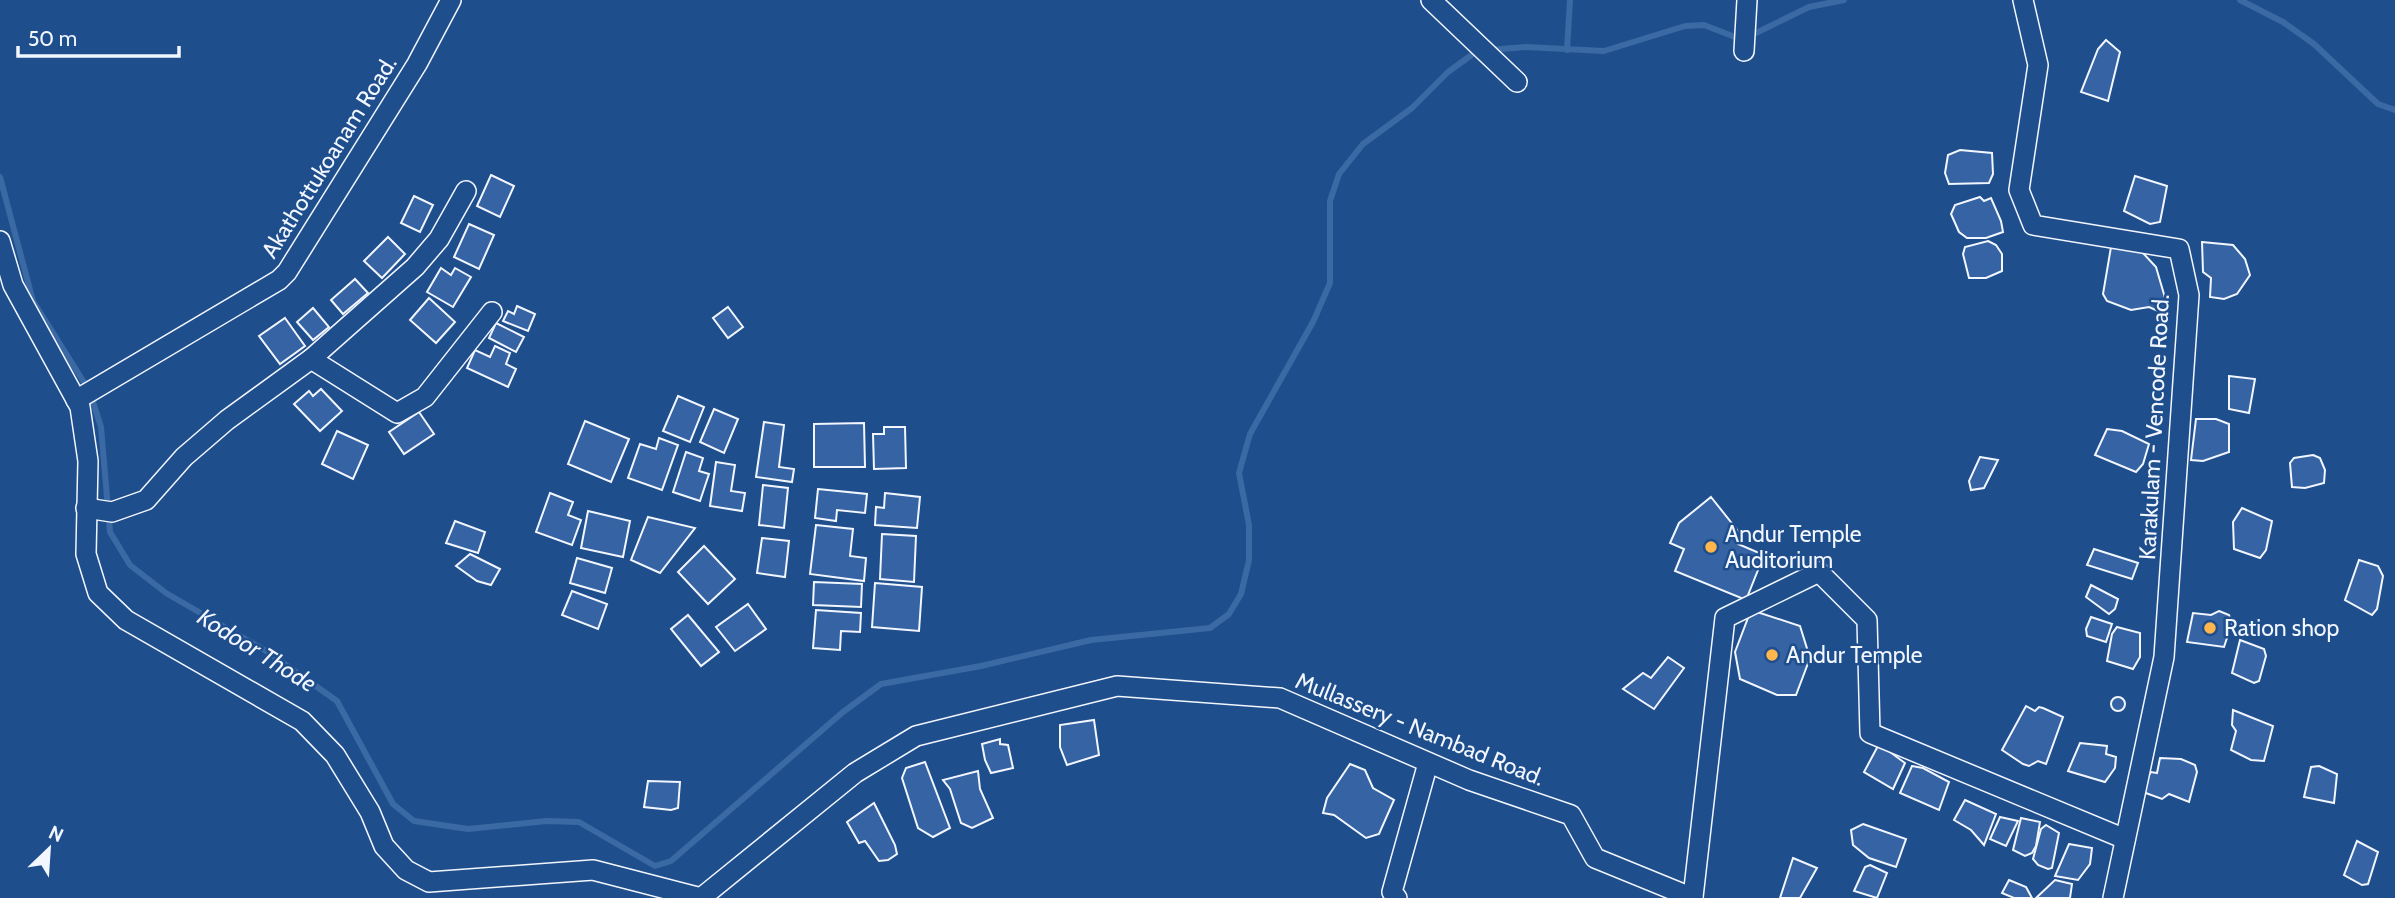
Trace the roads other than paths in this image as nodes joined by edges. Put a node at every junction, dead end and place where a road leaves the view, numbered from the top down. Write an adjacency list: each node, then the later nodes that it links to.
1 (451, 0): 11 (street, Akathottukoanam Road.)
2 (1431, 0): 6 (street)
3 (1747, 0): 5 (street)
4 (2023, 0): 14 (street, Karakulam - Vencode Road.)
5 (1744, 51)
6 (1517, 82)
7 (466, 191): 10 (street)
8 (0, 241): 11 (street, Mullassery - Nambad Road.)
9 (492, 312): 10 (street)
10 (311, 359): 12 (street)
11 (77, 399): 12 (street, Mullassery - Nambad Road.)
12 (101, 510): 13 (street, Mullassery - Nambad Road.)
13 (1428, 763): 15 (street, Mullassery - Nambad Road.); 16 (street)
14 (2125, 839): 15 (street); 17 (street, Karakulam - Vencode Road.)
15 (1693, 897)
16 (1397, 898)
17 (2113, 898)

